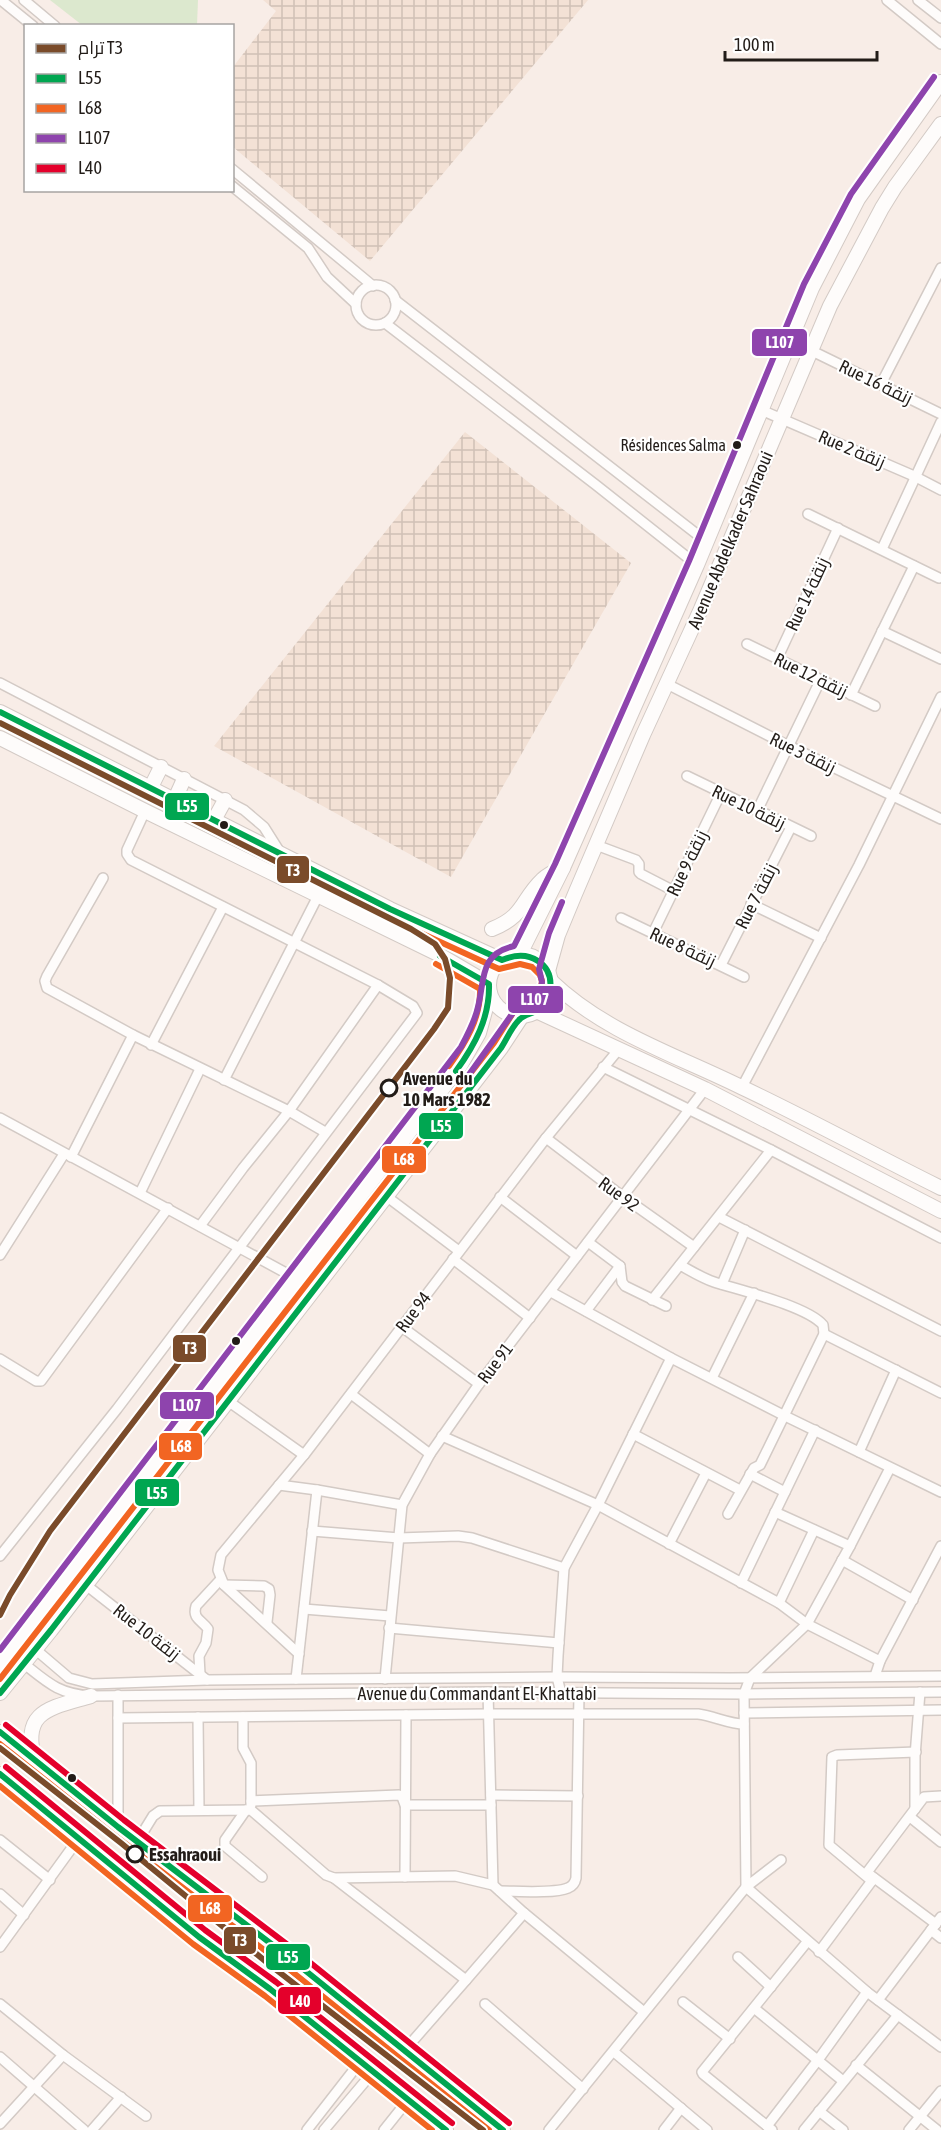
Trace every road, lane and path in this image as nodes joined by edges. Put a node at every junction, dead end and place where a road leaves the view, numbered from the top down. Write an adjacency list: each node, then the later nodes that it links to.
1 (1, 0): 6 (street)
2 (24, 0): 7 (street)
3 (887, 0): 8 (street)
4 (918, 0): 5 (street)
5 (941, 18)
6 (31, 24)
7 (53, 24)
8 (941, 44)
9 (941, 82): 20 (main road, Avenue Abdelkader Sahraoui)
10 (941, 124): 18 (main road, Avenue Abdelkader Sahraoui)
11 (234, 171): 14 (street)
12 (234, 188): 16 (street)
13 (941, 268): 19 (street)
14 (373, 286): 15 (street); 16 (street)
15 (395, 300): 17 (street); 28 (street)
16 (356, 304): 17 (street)
17 (385, 323): 30 (street)
18 (810, 350): 19 (street, Rue 16 زنقة); 22 (main road, Avenue Abdelkader Sahraoui)
19 (881, 384): 21 (street, Rue 16 زنقة)
20 (761, 411): 22 (street, Rue 2 زنقة); 28 (main road, Avenue Abdelkader Sahraoui)
21 (941, 414)
22 (781, 419): 24 (street, Rue 2 زنقة); 39 (main road, Avenue Abdelkader Sahraoui)
23 (941, 422): 24 (street)
24 (914, 476): 25 (street, Rue 2 زنقة); 29 (street)
25 (941, 490)
26 (808, 514): 27 (street)
27 (838, 528): 29 (street); 35 (street, Rue 14 زنقة)
28 (707, 542): 30 (main road, Avenue Abdelkader Sahraoui)
29 (882, 549): 31 (street)
30 (697, 565): 62 (main road, Avenue Abdelkader Sahraoui)
31 (914, 566): 32 (street); 33 (street)
32 (939, 578)
33 (882, 631): 36 (street); 40 (street)
34 (747, 644): 35 (street, Rue 12 زنقة)
35 (777, 659): 37 (street, Rue 12 زنقة)
36 (941, 659)
37 (820, 681): 40 (street, Rue 12 زنقة); 45 (street)
38 (0, 683): 46 (street)
39 (667, 684): 45 (street, Rue 3 زنقة); 60 (main road, Avenue Abdelkader Sahraoui)
40 (851, 695): 42 (street, Rue 12 زنقة)
41 (941, 697): 51 (street)
42 (875, 706)
43 (0, 712): 49 (main road)
44 (0, 738): 54 (main road)
45 (789, 746): 51 (street, Rue 3 زنقة); 55 (street)
46 (161, 767): 48 (street); 49 (main road)
47 (687, 776): 50 (street, Rue 10 زنقة)
48 (184, 779): 52 (main road); 53 (street)
49 (151, 787): 52 (main road)
50 (721, 793): 55 (street, Rue 10 زنقة); 64 (street, Rue 9 زنقة)
51 (892, 795): 57 (street, Rue 3 زنقة); 71 (street)
52 (175, 799): 56 (main road)
53 (225, 800): 56 (main road); 61 (street)
54 (145, 811): 65 (main road); 67 (street)
55 (757, 811): 58 (street, Rue 10 زنقة)
56 (214, 819): 61 (main road)
57 (941, 819)
58 (791, 827): 59 (street, Rue 10 زنقة); 66 (street, Rue 7 زنقة)
59 (812, 836)
60 (596, 845): 64 (street); 76 (main road, Avenue Abdelkader Sahraoui)
61 (281, 854): 74 (main road)
62 (563, 868): 69 (main road); 73 (main road, Avenue Abdelkader Sahraoui)
63 (103, 878): 82 (street)
64 (674, 891): 70 (street, Rue 9 زنقة)
65 (318, 896): 72 (street); 79 (main road)
66 (751, 904): 71 (street); 75 (street, Rue 7 زنقة)
67 (224, 908): 72 (street); 83 (street)
68 (621, 918): 70 (street, Rue 8 زنقة)
69 (492, 929)
70 (653, 933): 75 (street, Rue 8 زنقة)
71 (821, 939): 88 (street)
72 (294, 942): 78 (street); 87 (street)
73 (520, 954): 74 (main road); 76 (main road)
74 (502, 960): 79 (main road)
75 (721, 965): 77 (street, Rue 8 زنقة)
76 (549, 976): 80 (main road); 88 (main road)
77 (744, 977)
78 (378, 985): 91 (street); 93 (street)
79 (490, 988): 81 (main road); 116 (main road)
80 (536, 1011): 81 (main road); 84 (main road)
81 (522, 1016): 99 (main road)
82 (133, 1035): 83 (street); 96 (street)
83 (152, 1044): 86 (street)
84 (619, 1049): 85 (street, Rue 94); 89 (main road)
85 (603, 1068): 90 (street); 94 (street, Rue 94)
86 (200, 1069): 87 (street); 98 (street)
87 (224, 1080): 91 (street)
88 (742, 1087): 97 (main road)
89 (705, 1089): 90 (street, Rue 91); 103 (main road)
90 (689, 1109): 95 (street); 101 (street, Rue 91)
91 (289, 1111): 93 (street); 105 (street)
92 (0, 1118): 96 (street)
93 (325, 1132): 109 (street)
94 (546, 1138): 100 (street, Rue 94); 101 (street, Rue 92)
95 (771, 1150): 104 (street); 107 (street)
96 (68, 1155): 98 (street); 111 (street)
97 (941, 1188)
98 (140, 1193): 102 (street)
99 (386, 1196): 112 (street); 134 (main road)
100 (500, 1197): 112 (street, Rue 94); 113 (street)
101 (622, 1197): 108 (street, Rue 91); 110 (street, Rue 92)
102 (168, 1208): 105 (street); 128 (street)
103 (941, 1211)
104 (719, 1216): 106 (street); 110 (street)
105 (200, 1226): 109 (street)
106 (745, 1230): 117 (street); 125 (street)
107 (941, 1238)
108 (588, 1242): 113 (street, Rue 91); 115 (street)
109 (240, 1247): 116 (street); 160 (street)
110 (694, 1247): 114 (street)
111 (0, 1255)
112 (456, 1255): 123 (street); 124 (street, Rue 94)
113 (577, 1256): 118 (street, Rue 91)
114 (680, 1265): 117 (street); 120 (street)
115 (620, 1266): 120 (street); 122 (street)
116 (297, 1279): 178 (main road)
117 (722, 1284): 119 (street)
118 (551, 1292): 122 (street); 123 (street, Rue 91)
119 (754, 1293): 126 (street); 130 (street)
120 (652, 1300): 121 (street)
121 (666, 1306)
122 (586, 1311): 127 (street)
123 (530, 1318): 131 (street, Rue 91)
124 (402, 1327): 131 (street); 132 (street, Rue 94)
125 (941, 1331)
126 (825, 1334): 129 (street); 135 (street)
127 (671, 1358): 130 (street); 137 (street)
128 (0, 1359)
129 (896, 1371): 133 (street); 139 (street)
130 (712, 1378): 135 (street)
131 (479, 1384): 138 (street, Rue 91)
132 (351, 1394): 140 (street); 141 (street, Rue 94)
133 (941, 1394)
134 (228, 1401): 141 (street); 165 (main road)
135 (785, 1416): 136 (street); 144 (street)
136 (815, 1430): 139 (street); 148 (street)
137 (633, 1434): 143 (street); 151 (street)
138 (442, 1436): 140 (street, Rue 91); 151 (street)
139 (859, 1452): 142 (street)
140 (430, 1454): 150 (street, Rue 91)
141 (304, 1455): 145 (street, Rue 94)
142 (890, 1468): 149 (street); 158 (street)
143 (705, 1473): 147 (street); 157 (street)
144 (750, 1474): 147 (street); 148 (street)
145 (279, 1485): 146 (street); 163 (street, Rue 94)
146 (317, 1490): 150 (street); 155 (street)
147 (740, 1490): 153 (street)
148 (784, 1492): 152 (street)
149 (941, 1492)
150 (402, 1505): 156 (street, Rue 91)
151 (598, 1505): 157 (street); 162 (street)
152 (775, 1512): 154 (street); 164 (street)
153 (728, 1514)
154 (814, 1530): 158 (street); 167 (street)
155 (312, 1531): 156 (street); 168 (street)
156 (399, 1538): 162 (street); 169 (street, Rue 91)
157 (669, 1544): 164 (street)
158 (850, 1546): 161 (street)
159 (941, 1546): 166 (street)
160 (0, 1556)
161 (842, 1560): 166 (street); 171 (street)
162 (564, 1568): 173 (street)
163 (223, 1582): 170 (street); 170 (street); 181 (street)
164 (741, 1583): 167 (street)
165 (86, 1585): 174 (main road); 181 (street, Rue 10 زنقة)
166 (913, 1600): 176 (street)
167 (779, 1602): 171 (street)
168 (304, 1609): 169 (street); 175 (street)
169 (390, 1616): 172 (street, Rue 91)
170 (267, 1622): 175 (street)
171 (807, 1624): 176 (street); 183 (street)
172 (389, 1628): 173 (street); 185 (street, Rue 91)
173 (559, 1642): 182 (street)
174 (35, 1649): 177 (main road); 181 (street, Avenue du Commandant El-Khattabi)
175 (299, 1654): 184 (street)
176 (880, 1661): 179 (street)
177 (23, 1664): 189 (main road); 194 (street, Avenue du Commandant El-Khattabi)
178 (0, 1665)
179 (875, 1676): 180 (street, Avenue du Commandant El-Khattabi); 183 (street, Avenue du Commandant El-Khattabi)
180 (941, 1676)
181 (203, 1677): 184 (street, Avenue du Commandant El-Khattabi)
182 (557, 1677): 183 (street, Avenue du Commandant El-Khattabi); 185 (street, Avenue du Commandant El-Khattabi); 190 (street)
183 (750, 1678): 192 (street)
184 (296, 1679): 185 (street, Avenue du Commandant El-Khattabi)
185 (385, 1679)
186 (488, 1692): 190 (street, Avenue du Commandant El-Khattabi); 193 (street, Avenue du Commandant El-Khattabi); 197 (street)
187 (920, 1692): 188 (street, Avenue du Commandant El-Khattabi); 192 (street, Avenue du Commandant El-Khattabi); 195 (street)
188 (941, 1692)
189 (0, 1693)
190 (561, 1693): 191 (street, Avenue du Commandant El-Khattabi)
191 (579, 1693): 192 (street, Avenue du Commandant El-Khattabi); 198 (street)
192 (744, 1694): 203 (street)
193 (118, 1695): 194 (street, Avenue du Commandant El-Khattabi); 202 (street)
194 (90, 1696): 206 (main road)
195 (918, 1710): 196 (street); 203 (street); 205 (street)
196 (941, 1710)
197 (489, 1714): 198 (street); 199 (street); 210 (street)
198 (579, 1714): 203 (street); 208 (street)
199 (406, 1715): 201 (street); 211 (street)
200 (198, 1717): 201 (street); 202 (street); 213 (street)
201 (243, 1717): 212 (street)
202 (118, 1718): 215 (street)
203 (744, 1718): 226 (street)
204 (0, 1732): 206 (main road)
205 (916, 1752): 214 (street); 224 (street)
206 (35, 1761): 215 (main road)
207 (0, 1774): 216 (main road)
208 (578, 1796): 210 (street); 227 (street)
209 (941, 1796): 214 (street)
210 (491, 1800): 211 (street); 227 (street)
211 (405, 1805): 212 (street); 222 (street)
212 (249, 1807): 213 (street); 221 (street); 223 (street)
213 (200, 1810): 218 (street)
214 (913, 1814): 219 (street); 224 (street)
215 (118, 1827): 218 (main road)
216 (79, 1838): 225 (street); 254 (main road)
217 (0, 1840): 225 (street)
218 (137, 1842): 249 (main road)
219 (941, 1842)
220 (781, 1860): 226 (street)
221 (262, 1877)
222 (405, 1877): 223 (street); 227 (street)
223 (334, 1878): 237 (street)
224 (873, 1879): 231 (street); 235 (street)
225 (50, 1880): 230 (street)
226 (746, 1887): 233 (street); 245 (street)
227 (496, 1888): 229 (street)
228 (0, 1894): 230 (street)
229 (524, 1913): 237 (street); 245 (street)
230 (24, 1915): 234 (street)
231 (936, 1924): 232 (street); 240 (street)
232 (941, 1938)
233 (807, 1942): 235 (street); 238 (street)
234 (0, 1947)
235 (819, 1952): 239 (street)
236 (738, 1958): 238 (street)
237 (466, 1980): 249 (street)
238 (771, 1987): 244 (street)
239 (867, 1992): 240 (street); 253 (street)
240 (878, 2000): 246 (street)
241 (683, 2002): 247 (street)
242 (0, 2004): 251 (street)
243 (485, 2004): 259 (street)
244 (754, 2008): 247 (street); 253 (street)
245 (644, 2012): 250 (street)
246 (898, 2015): 248 (street); 255 (street)
247 (730, 2040): 268 (street)
248 (941, 2048)
249 (404, 2051): 275 (main road)
250 (614, 2052): 259 (street); 263 (street)
251 (63, 2055): 258 (street); 261 (street)
252 (0, 2056): 258 (street)
253 (818, 2060): 257 (street); 268 (street)
254 (360, 2062): 256 (main road); 271 (street)
255 (856, 2065): 257 (street); 266 (street)
256 (373, 2072): 262 (main road); 272 (street)
257 (843, 2080): 264 (street)
258 (34, 2087): 267 (street); 269 (street)
259 (583, 2089): 276 (street)
260 (941, 2091): 266 (street)
261 (122, 2097): 265 (street); 270 (street)
262 (408, 2100): 273 (street); 274 (main road)
263 (681, 2108): 277 (street); 278 (street)
264 (819, 2111): 279 (street); 280 (street)
265 (146, 2116)
266 (920, 2116): 281 (street); 282 (street)
267 (0, 2124)
268 (769, 2128)
269 (84, 2130)
270 (92, 2130)
271 (308, 2130)
272 (324, 2130)
273 (384, 2130)
274 (446, 2130)
275 (503, 2130)
276 (549, 2130)
277 (664, 2130)
278 (707, 2130)
279 (804, 2130)
280 (843, 2130)
281 (909, 2130)
282 (937, 2130)

